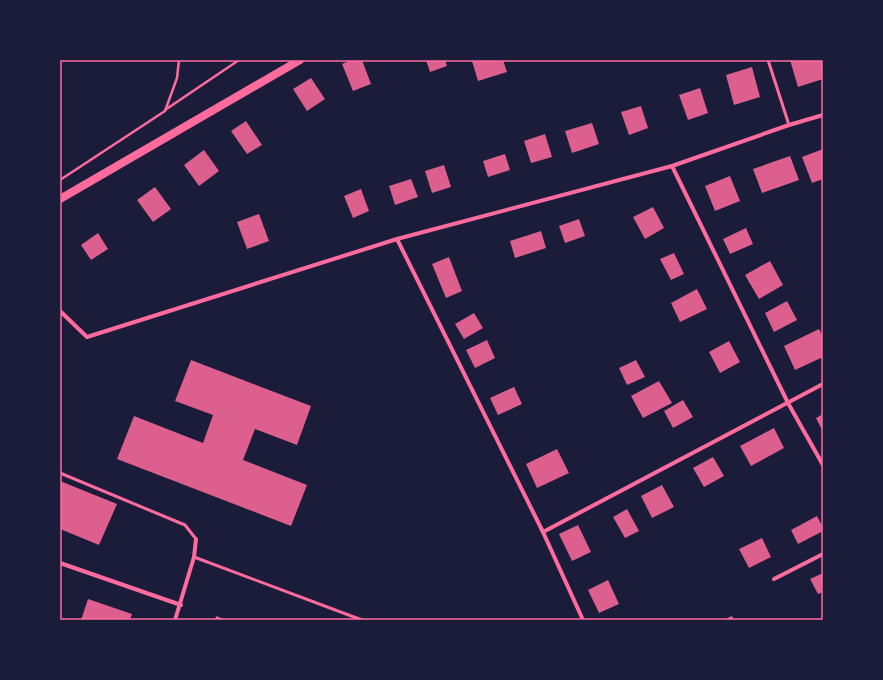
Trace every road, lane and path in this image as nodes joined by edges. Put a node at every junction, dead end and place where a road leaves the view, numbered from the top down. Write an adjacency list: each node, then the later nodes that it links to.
1 (179, 60): 6 (path)
2 (239, 60): 6 (path)
3 (300, 60): 5 (main road)
4 (768, 60): 8 (lane)
5 (289, 63): 11 (main road)
6 (165, 111): 10 (path)
7 (823, 115): 8 (street)
8 (789, 125): 9 (street)
9 (672, 166): 12 (street); 15 (street)
10 (60, 180)
11 (60, 199)
12 (397, 239): 13 (street); 18 (street)
13 (60, 311)
14 (823, 384): 15 (street)
15 (788, 403): 16 (street); 18 (street)
16 (823, 466)
17 (60, 473): 19 (lane)
18 (543, 532): 27 (street)
19 (196, 539): 21 (street)
20 (823, 554): 23 (street)
21 (194, 557): 24 (street); 26 (lane)
22 (60, 563): 24 (street)
23 (774, 579)
24 (181, 605): 25 (street)
25 (175, 620)
26 (362, 620)
27 (583, 620)

